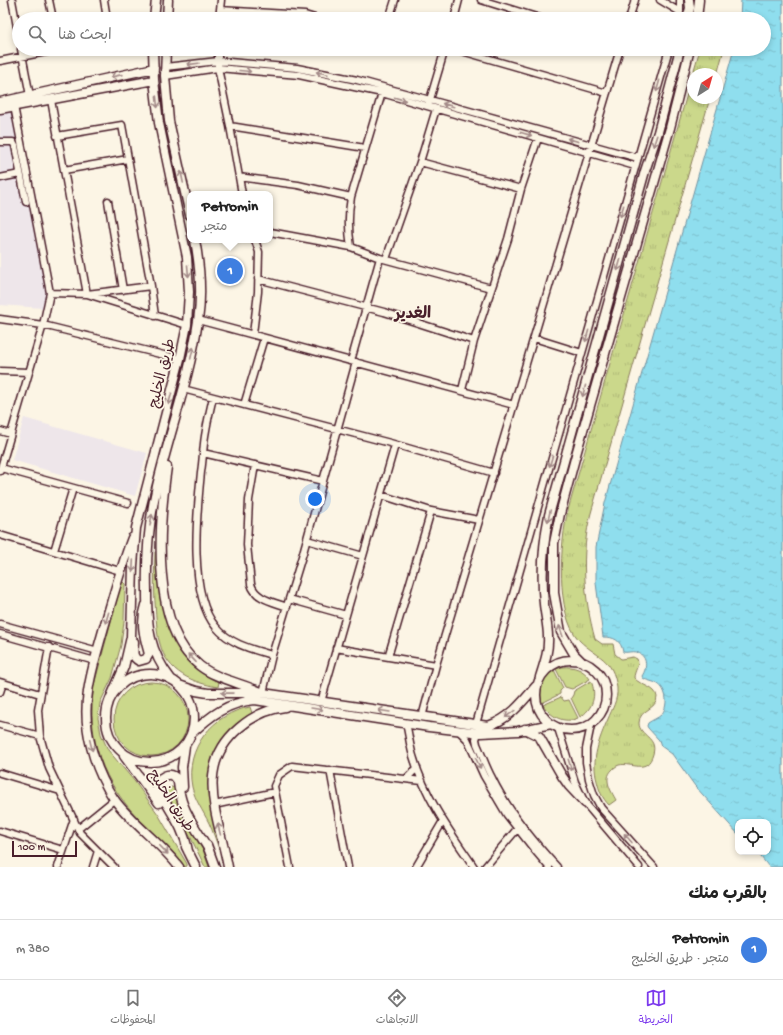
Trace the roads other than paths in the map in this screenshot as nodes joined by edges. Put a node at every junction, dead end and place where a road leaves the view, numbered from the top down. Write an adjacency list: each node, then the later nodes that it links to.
1 (12, 0): 16 (street)
2 (49, 0): 17 (street)
3 (104, 0): 18 (street)
4 (156, 0): 19 (main road)
5 (168, 0): 20 (main road)
6 (221, 0): 15 (street)
7 (395, 0): 22 (street)
8 (459, 0): 23 (street)
9 (481, 0): 24 (street)
10 (635, 0): 25 (street)
11 (660, 0): 26 (street)
12 (680, 0): 26 (street)
13 (689, 0): 27 (main road)
14 (699, 0): 28 (main road)
15 (220, 10): 21 (street)
16 (14, 12)
17 (51, 12)
18 (106, 12)
19 (155, 12)
20 (167, 12)
21 (248, 12)
22 (391, 12)
23 (456, 12)
24 (520, 12)
25 (631, 12)
26 (680, 12)
27 (689, 12)
28 (698, 12)
29 (22, 56): 40 (street); 47 (street)
30 (154, 56): 41 (main road, طريق الخليج)
31 (166, 56): 43 (main road)
32 (218, 56): 39 (street)
33 (443, 56): 49 (street)
34 (479, 56): 46 (street)
35 (618, 56): 46 (street)
36 (667, 56): 62 (street, one-way to 62)
37 (678, 56): 143 (main road, one-way to 143)
38 (688, 56): 141 (main road, one-way to 38)
39 (218, 60): 42 (street); 43 (street, one-way to 43); 49 (street, one-way to 39)
40 (0, 61)
41 (154, 68): 44 (main road, طريق الخليج); 47 (main road, one-way to 47)
42 (218, 68): 43 (street); 45 (street, one-way to 45); 55 (street)
43 (165, 71): 75 (main road, one-way to 43)
44 (154, 80): 48 (main road); 92 (main road, طريق الخليج, one-way to 92)
45 (382, 93): 52 (street, one-way to 52); 60 (street)
46 (607, 93): 59 (street)
47 (30, 96): 50 (main road)
48 (51, 100): 51 (main road); 56 (street)
49 (430, 100): 52 (street); 59 (street, one-way to 49)
50 (0, 102)
51 (14, 106): 53 (main road); 85 (street)
52 (428, 107): 54 (street)
53 (0, 109)
54 (436, 109): 57 (street, one-way to 57); 64 (street)
55 (230, 126): 60 (street); 68 (street)
56 (58, 136): 63 (street); 66 (street)
57 (538, 138): 61 (street); 70 (street)
58 (0, 142): 67 (street)
59 (591, 145): 61 (street); 62 (street)
60 (365, 148): 72 (street)
61 (589, 153): 65 (street); 95 (street)
62 (638, 158): 65 (street)
63 (128, 159): 66 (street); 82 (street)
64 (420, 162): 70 (street); 80 (street)
65 (635, 166): 97 (street, one-way to 97)
66 (64, 170): 86 (street)
67 (20, 174): 69 (street); 74 (street)
68 (239, 177): 71 (street); 72 (street)
69 (0, 178)
70 (521, 189): 83 (street)
71 (241, 191)
72 (351, 197): 79 (street)
73 (108, 201): 84 (street)
74 (26, 202)
75 (187, 202)
76 (273, 233): 79 (street)
77 (196, 243): 90 (main road, طريق الخليج)
78 (256, 243): 81 (street)
79 (351, 247): 80 (street)
80 (383, 258): 83 (street); 87 (street)
81 (258, 279): 87 (street); 93 (street)
82 (151, 286): 84 (street); 88 (street)
83 (491, 288): 96 (street)
84 (122, 290): 86 (street)
85 (50, 293): 86 (street); 91 (street)
86 (87, 294): 88 (street)
87 (367, 308): 96 (street); 99 (street)
88 (155, 316): 92 (street)
89 (0, 319): 91 (street)
90 (198, 320): 93 (street); 102 (main road, طريق الخليج, one-way to 90)
91 (43, 325): 98 (street); 101 (street)
92 (187, 325): 98 (main road, طريق الخليج)
93 (252, 334): 94 (street)
94 (264, 338): 99 (street); 106 (street)
95 (534, 338): 97 (street); 105 (street)
96 (474, 341): 103 (street)
97 (582, 353): 157 (street, one-way to 157)
98 (180, 359): 122 (main road, طريق الخليج, one-way to 122)
99 (354, 362): 103 (street); 107 (street)
100 (0, 371): 101 (street)
101 (29, 372): 110 (street)
102 (183, 389): 104 (street); 109 (main road, طريق الخليج)
103 (462, 390): 105 (street)
104 (213, 397): 106 (street); 112 (street)
105 (514, 404): 115 (street)
106 (244, 405): 107 (street)
107 (338, 430): 111 (street); 116 (street)
108 (0, 431): 110 (street)
109 (172, 432): 130 (main road, طريق الخليج, one-way to 109); 149 (main road, one-way to 109)
110 (11, 434): 114 (street)
111 (395, 445): 115 (street); 118 (street)
112 (203, 453): 113 (street); 138 (street)
113 (255, 465): 116 (street); 131 (street)
114 (0, 470): 117 (street)
115 (494, 473): 121 (street)
116 (323, 481): 124 (street)
117 (73, 488): 119 (street); 125 (street)
118 (381, 495): 120 (street); 126 (street)
119 (128, 503)
120 (431, 511): 121 (street); 139 (street)
121 (480, 520): 142 (street)
122 (136, 528): 127 (main road); 129 (main road, طريق الخليج, one-way to 129)
123 (0, 535): 125 (street)
124 (307, 540): 126 (street); 128 (street)
125 (54, 551): 127 (street)
126 (363, 556): 132 (street)
127 (120, 571): 137 (main road, one-way to 137)
128 (289, 600): 131 (street); 132 (street)
129 (132, 601): 130 (main road); 151 (main road, طريق الخليج)
130 (147, 602): 144 (main road, طريق الخليج)
131 (287, 607): 138 (street)
132 (346, 615): 136 (street)
133 (0, 624): 137 (street)
134 (0, 634): 135 (street)
135 (49, 647): 140 (street); 150 (street)
136 (336, 648): 139 (street); 152 (street)
137 (98, 651): 140 (main road)
138 (272, 655): 149 (street)
139 (388, 657): 142 (street)
140 (95, 661): 174 (main road, one-way to 174)
141 (583, 663): 143 (main road); 158 (main road)
142 (436, 665): 154 (street)
143 (540, 677): 147 (main road)
144 (171, 679): 146 (main road); 151 (main road)
145 (1, 682): 148 (street); 150 (street)
146 (179, 685): 149 (main road, one-way to 146); 163 (main road)
147 (536, 686): 157 (main road, one-way to 157); 159 (main road)
148 (0, 692)
149 (263, 693): 152 (main road)
150 (40, 694): 164 (street)
151 (110, 699): 166 (main road)
152 (320, 702): 154 (main road, one-way to 152)
153 (297, 706): 155 (main road, one-way to 155); 163 (main road); 176 (main road)
154 (422, 717): 157 (main road)
155 (406, 723): 161 (main road); 167 (street)
156 (0, 724): 164 (street)
157 (476, 724)
158 (590, 725): 159 (main road); 201 (street, one-way to 158)
159 (554, 726): 160 (main road); 175 (street, one-way to 175)
160 (525, 729): 162 (main road); 175 (main road)
161 (458, 730): 162 (main road); 179 (street, one-way to 179)
162 (478, 733): 199 (street)
163 (191, 734): 165 (main road)
164 (40, 736): 172 (street)
165 (185, 746): 166 (main road); 183 (main road, طريق الخليج)
166 (120, 750): 185 (main road, طريق الخليج)
167 (417, 768): 170 (street); 171 (street)
168 (330, 770): 170 (street); 173 (street); 194 (street)
169 (0, 773): 172 (street)
170 (406, 779): 171 (street)
171 (422, 781): 178 (street)
172 (60, 791): 177 (street)
173 (275, 792): 176 (street); 193 (street)
174 (115, 799): 180 (street); 189 (main road, one-way to 189)
175 (585, 803): 200 (street)
176 (214, 805): 192 (main road, one-way to 176)
177 (74, 819): 180 (street); 182 (street)
178 (443, 821): 195 (street); 196 (street)
179 (518, 828): 197 (street); 198 (street)
180 (78, 829): 184 (street)
181 (0, 831): 182 (street)
182 (63, 850): 186 (street)
183 (209, 850): 185 (main road); 191 (main road, طريق الخليج)
184 (98, 851): 187 (street); 188 (street)
185 (188, 851): 190 (main road, طريق الخليج)
186 (58, 867)
187 (93, 867)
188 (114, 867)
189 (179, 867)
190 (196, 867)
191 (215, 867)
192 (228, 867)
193 (290, 867)
194 (348, 867)
195 (416, 867)
196 (474, 867)
197 (485, 867)
198 (549, 867)
199 (556, 867)
200 (639, 867)
201 (654, 867)

